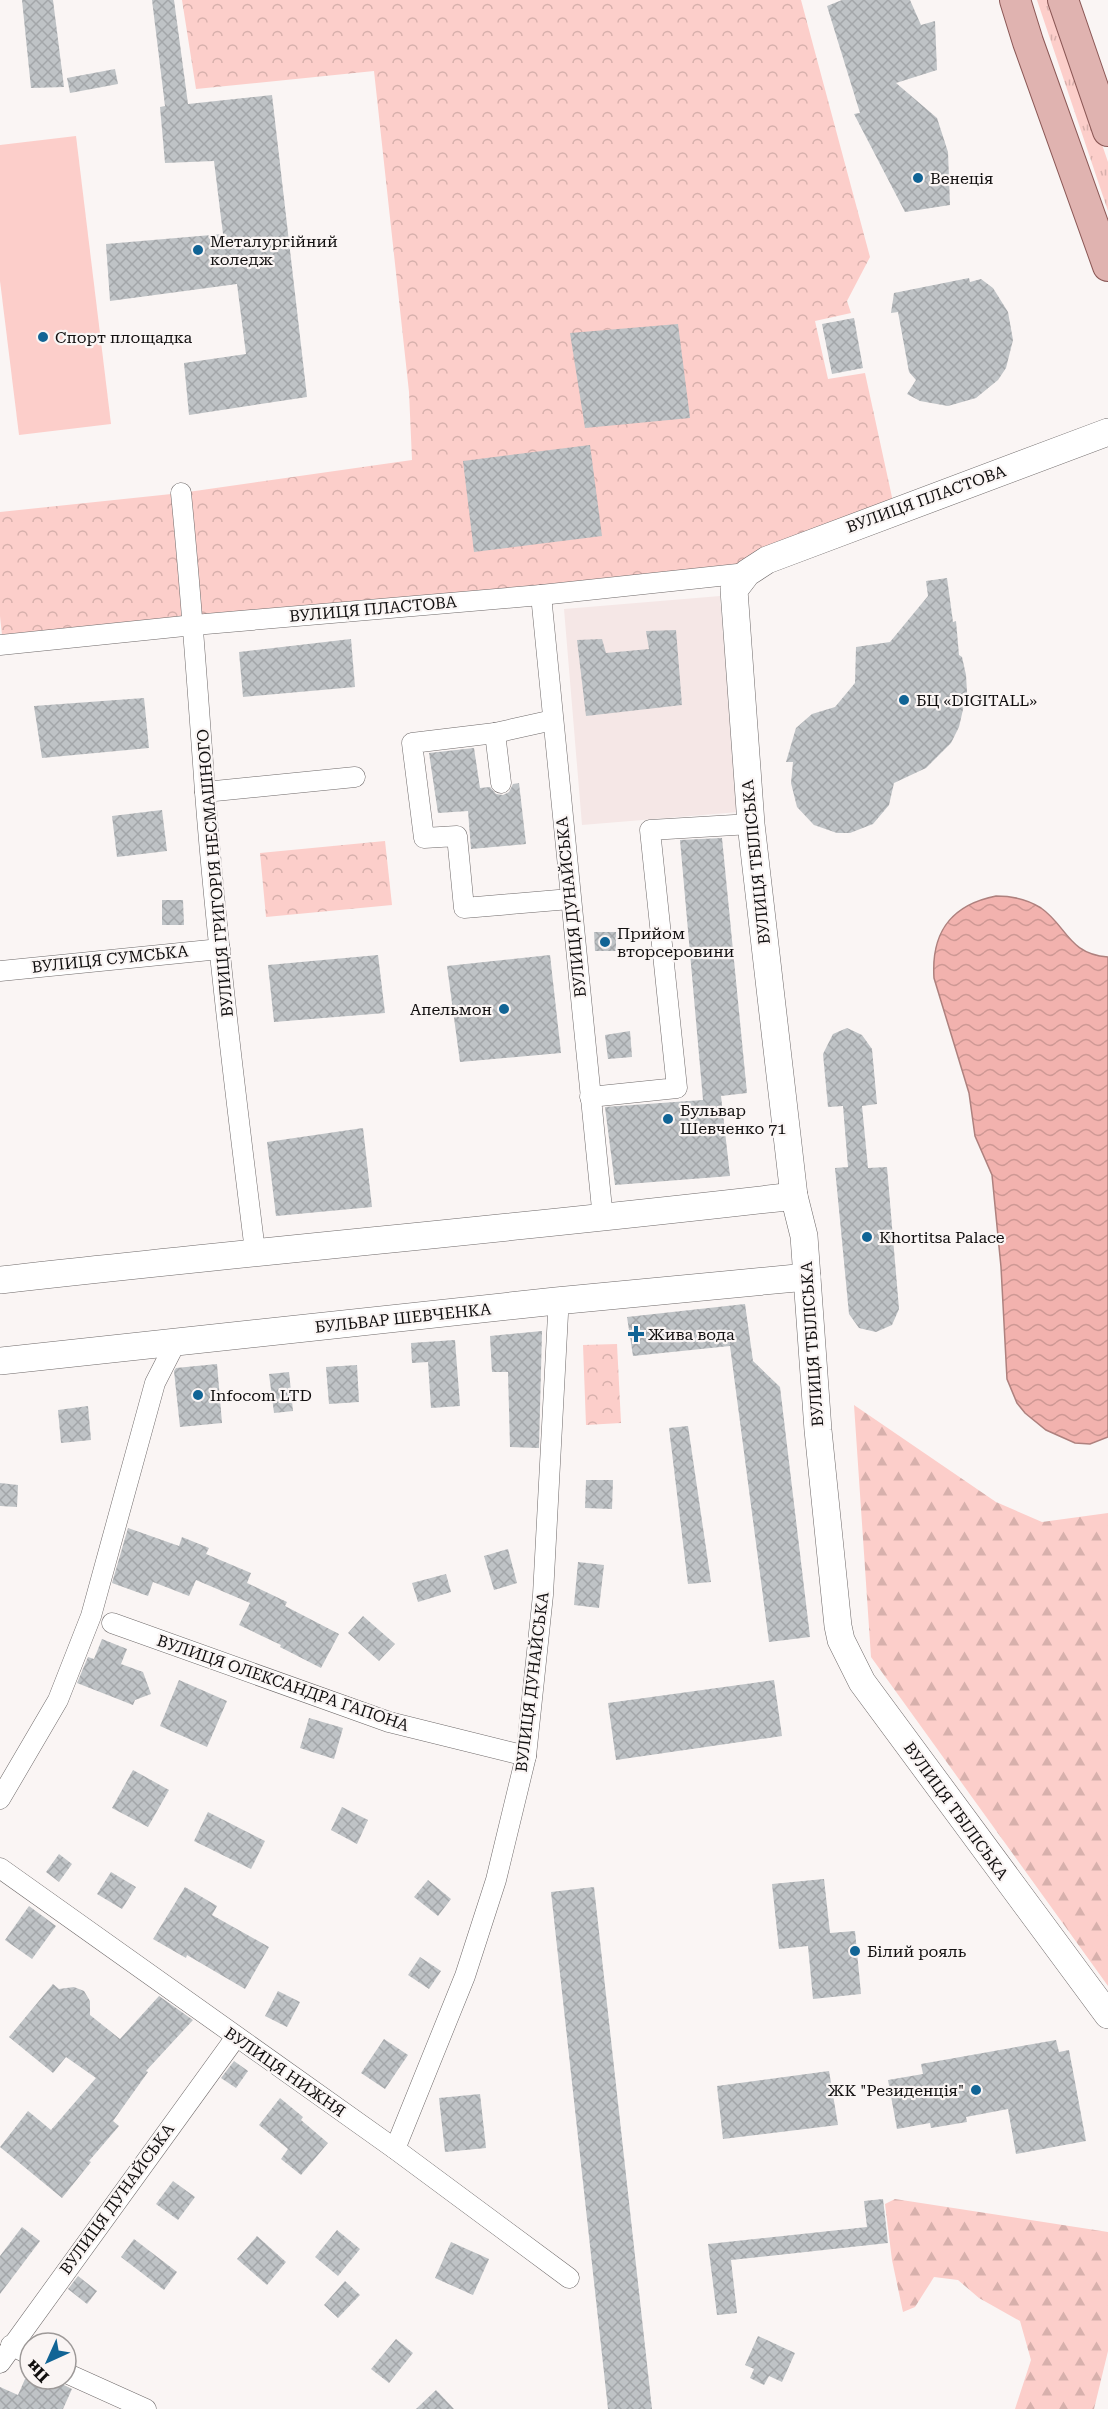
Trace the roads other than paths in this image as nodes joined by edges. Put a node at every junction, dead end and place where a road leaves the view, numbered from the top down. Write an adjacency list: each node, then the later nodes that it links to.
1 (1015, 0): 4 (main road)
2 (1063, 0): 3 (main road)
3 (1108, 131)
4 (1108, 266)
5 (1108, 432): 7 (street, ВУЛИЦЯ ПЛАСТОВА)
6 (181, 493): 9 (street, ВУЛИЦЯ ГРИГОРІЯ НЕСМАШНОГО)
7 (740, 582): 8 (street, ВУЛИЦЯ ПЛАСТОВА); 16 (street, ВУЛИЦЯ ТБІЛІСЬКА)
8 (540, 595): 9 (street, ВУЛИЦЯ ПЛАСТОВА); 11 (street, ВУЛИЦЯ ДУНАЙСЬКА)
9 (194, 625): 10 (street, ВУЛИЦЯ ПЛАСТОВА); 15 (street, ВУЛИЦЯ ГРИГОРІЯ НЕСМАШНОГО)
10 (0, 645)
11 (553, 720): 12 (street); 17 (street, ВУЛИЦЯ ДУНАЙСЬКА)
12 (495, 733): 14 (street); 17 (street)
13 (356, 777): 15 (street)
14 (501, 783)
15 (205, 792): 18 (street, ВУЛИЦЯ ГРИГОРІЯ НЕСМАШНОГО)
16 (751, 824): 20 (street); 21 (street, ВУЛИЦЯ ТБІЛІСЬКА)
17 (570, 899): 20 (street, ВУЛИЦЯ ДУНАЙСЬКА)
18 (220, 948): 19 (street, ВУЛИЦЯ СУМСЬКА); 23 (street, ВУЛИЦЯ ГРИГОРІЯ НЕСМАШНОГО)
19 (0, 971)
20 (590, 1097): 22 (street, ВУЛИЦЯ ДУНАЙСЬКА)
21 (794, 1196): 22 (street); 24 (street, ВУЛИЦЯ ТБІЛІСЬКА)
22 (603, 1219): 23 (street)
23 (255, 1251): 25 (street)
24 (807, 1277): 26 (street, БУЛЬВАР ШЕВЧЕНКА); 33 (street, ВУЛИЦЯ ТБІЛІСЬКА)
25 (0, 1280)
26 (556, 1301): 27 (street, БУЛЬВАР ШЕВЧЕНКА); 30 (street, ВУЛИЦЯ ДУНАЙСЬКА)
27 (176, 1342): 28 (street, БУЛЬВАР ШЕВЧЕНКА); 31 (street)
28 (0, 1361)
29 (112, 1623): 30 (street, ВУЛИЦЯ ОЛЕКСАНДРА ГАПОНА)
30 (526, 1756): 35 (street, ВУЛИЦЯ ДУНАЙСЬКА)
31 (0, 1799)
32 (0, 1868): 34 (street, ВУЛИЦЯ НИЖНЯ)
33 (1108, 2015)
34 (236, 2037): 35 (street, ВУЛИЦЯ НИЖНЯ); 37 (street, ВУЛИЦЯ ДУНАЙСЬКА)
35 (395, 2149): 36 (street, ВУЛИЦЯ НИЖНЯ)
36 (569, 2278)
37 (11, 2345): 38 (street); 39 (street, ВУЛИЦЯ ДУНАЙСЬКА)
38 (18, 2349)
39 (0, 2363)
40 (78, 2378): 41 (street)
41 (146, 2409)

